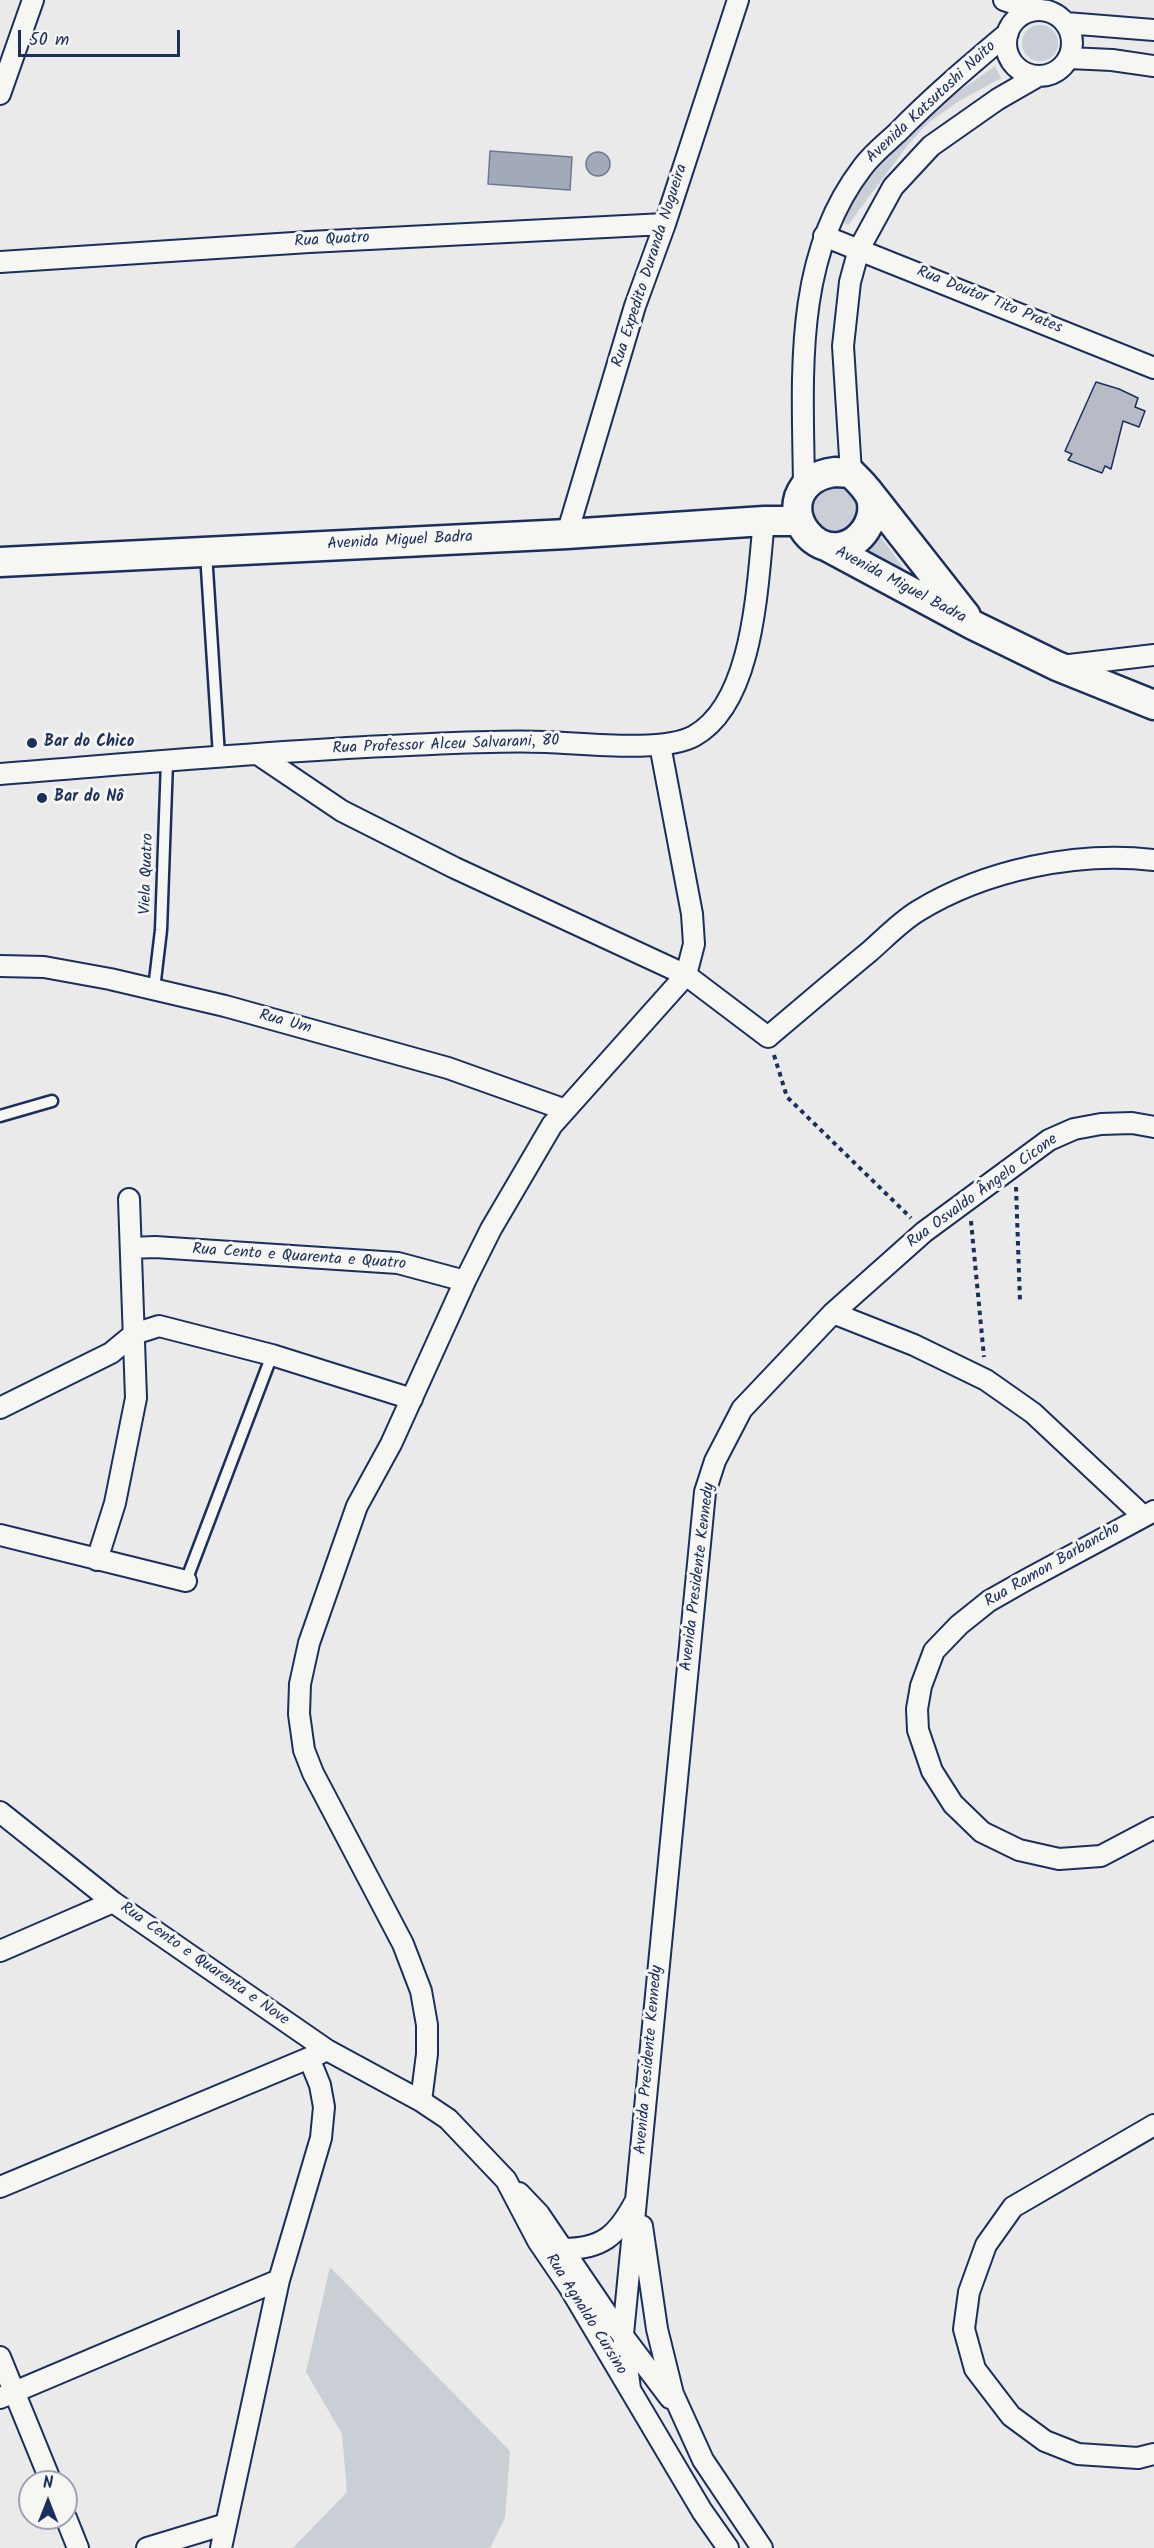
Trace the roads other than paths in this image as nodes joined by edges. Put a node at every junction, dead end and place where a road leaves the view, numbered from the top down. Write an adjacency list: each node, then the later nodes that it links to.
1 (33, 0): 11 (street)
2 (738, 0): 12 (street, Rua Expedito Duranda Nogueira)
3 (1004, 0): 4 (street)
4 (1034, 10): 5 (street); 7 (street)
5 (1066, 23): 6 (street); 8 (street)
6 (1154, 30)
7 (1008, 33): 10 (street); 13 (street, Avenida Katsutoshi Naito)
8 (1069, 58): 9 (street); 10 (street)
9 (1154, 66)
10 (1038, 76): 14 (street, Avenida Katsutoshi Naito)
11 (0, 94)
12 (665, 224): 15 (street, Rua Quatro); 21 (street, Rua Expedito Duranda Nogueira)
13 (824, 236): 14 (street, Rua Doutor Tito Prates); 18 (street, Avenida Katsutoshi Naito)
14 (858, 249): 16 (street, Rua Doutor Tito Prates); 17 (street, Avenida Katsutoshi Naito)
15 (0, 262)
16 (1154, 368)
17 (858, 480): 18 (main road); 22 (main road); 25 (main road)
18 (804, 488): 20 (main road)
19 (764, 521): 20 (main road, Avenida Miguel Badra); 21 (main road, Avenida Miguel Badra); 29 (street, Rua Professor Alceu Salvarani, 80)
20 (799, 521): 22 (main road)
21 (567, 534): 23 (main road, Avenida Miguel Badra)
22 (826, 546): 25 (main road, Avenida Miguel Badra)
23 (206, 552): 24 (main road, Avenida Miguel Badra); 31 (lane)
24 (0, 561)
25 (973, 625): 27 (main road)
26 (1154, 655): 27 (street)
27 (1057, 666): 28 (main road)
28 (1154, 705)
29 (660, 745): 30 (street, Rua Professor Alceu Salvarani, 80); 36 (street)
30 (259, 754): 31 (street, Rua Professor Alceu Salvarani, 80); 36 (street)
31 (219, 756): 32 (street, Rua Professor Alceu Salvarani, 80)
32 (167, 761): 33 (street, Rua Professor Alceu Salvarani, 80); 37 (lane, Viela Quatro)
33 (0, 774)
34 (1154, 860): 36 (street)
35 (0, 966): 37 (street, Rua Um)
36 (686, 975): 39 (street)
37 (154, 989): 39 (street, Rua Um)
38 (52, 1101): 40 (lane)
39 (563, 1109): 44 (street)
40 (0, 1116)
41 (1154, 1127): 45 (street, Rua Osvaldo Ângelo Cicone)
42 (129, 1199): 43 (street)
43 (130, 1248): 44 (street, Rua Cento e Quarenta e Quatro); 46 (street)
44 (465, 1281): 48 (street)
45 (833, 1313): 50 (street); 63 (street, Avenida Presidente Kennedy)
46 (134, 1334): 47 (street); 49 (street); 52 (street)
47 (272, 1355): 48 (street); 53 (lane)
48 (412, 1399): 59 (street)
49 (0, 1408)
50 (1148, 1513): 55 (street, Rua Ramon Barbancho)
51 (0, 1535): 52 (street)
52 (97, 1560): 53 (street)
53 (186, 1581)
54 (0, 1812): 56 (street, Rua Cento e Quarenta e Nove)
55 (1154, 1828)
56 (113, 1902): 57 (street); 58 (street, Rua Cento e Quarenta e Nove)
57 (0, 1951)
58 (318, 2054): 59 (street, Rua Cento e Quarenta e Nove); 62 (street); 65 (street)
59 (421, 2101): 61 (street, Rua Agnaldo Cursino)
60 (1154, 2126): 73 (street)
61 (506, 2180): 64 (street); 66 (street, Rua Agnaldo Cursino)
62 (0, 2187)
63 (637, 2197): 64 (street); 67 (street, Avenida Presidente Kennedy); 68 (street, Avenida Presidente Kennedy)
64 (563, 2249): 68 (street)
65 (279, 2280): 71 (street); 75 (street)
66 (568, 2285): 68 (street); 70 (street, Rua Agnaldo Cursino)
67 (657, 2329): 68 (street); 72 (street, Avenida Presidente Kennedy)
68 (623, 2334): 70 (street, Avenida Presidente Kennedy); 72 (street)
69 (0, 2357): 71 (street)
70 (630, 2389): 80 (street, Rua Agnaldo Cursino)
71 (7, 2395): 74 (street)
72 (682, 2415): 81 (street)
73 (1154, 2454)
74 (45, 2470)
75 (226, 2524): 78 (street); 79 (street)
76 (71, 2530): 77 (street)
77 (78, 2548)
78 (147, 2548)
79 (221, 2548)
80 (728, 2548)
81 (762, 2548)

